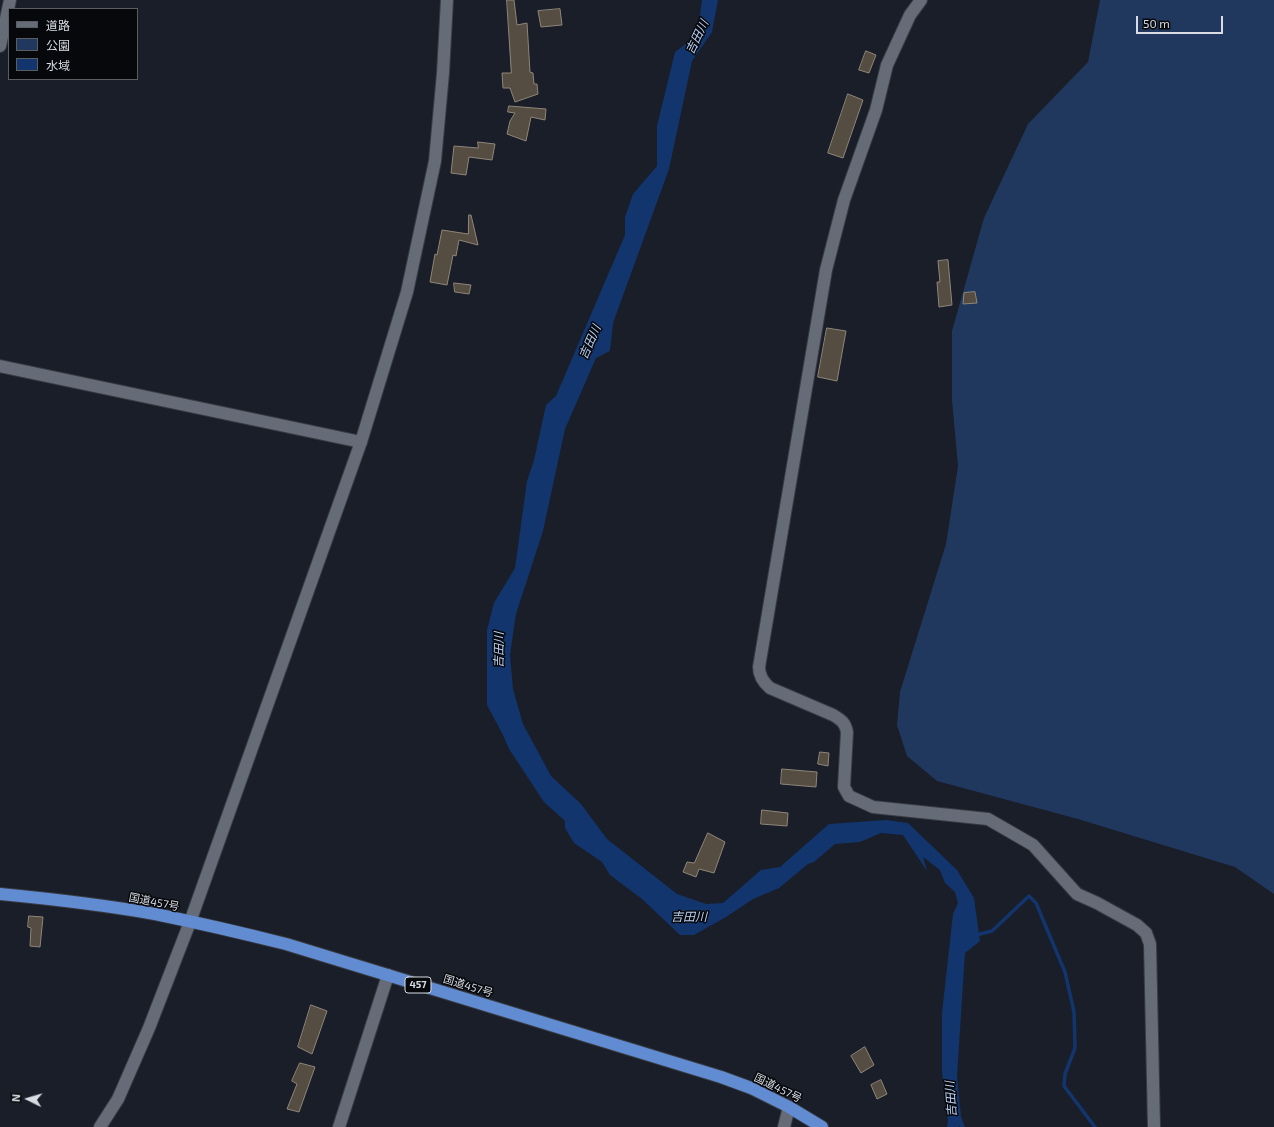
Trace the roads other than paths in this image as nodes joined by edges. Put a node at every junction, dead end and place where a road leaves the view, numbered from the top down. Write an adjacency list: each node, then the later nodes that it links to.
1 (447, 0): 6 (street)
2 (921, 0): 15 (street)
3 (8, 9): 4 (street)
4 (0, 46)
5 (0, 366): 6 (street)
6 (361, 442): 8 (street)
7 (0, 894): 8 (highway, 国道457号 / 457)
8 (190, 922): 9 (highway, 国道457号 / 457); 11 (street)
9 (388, 975): 10 (highway, 国道457号 / 457); 12 (street)
10 (789, 1107): 13 (street); 14 (highway, 国道457号 / 457)
11 (100, 1127)
12 (339, 1127)
13 (784, 1127)
14 (822, 1127)
15 (1154, 1127)

